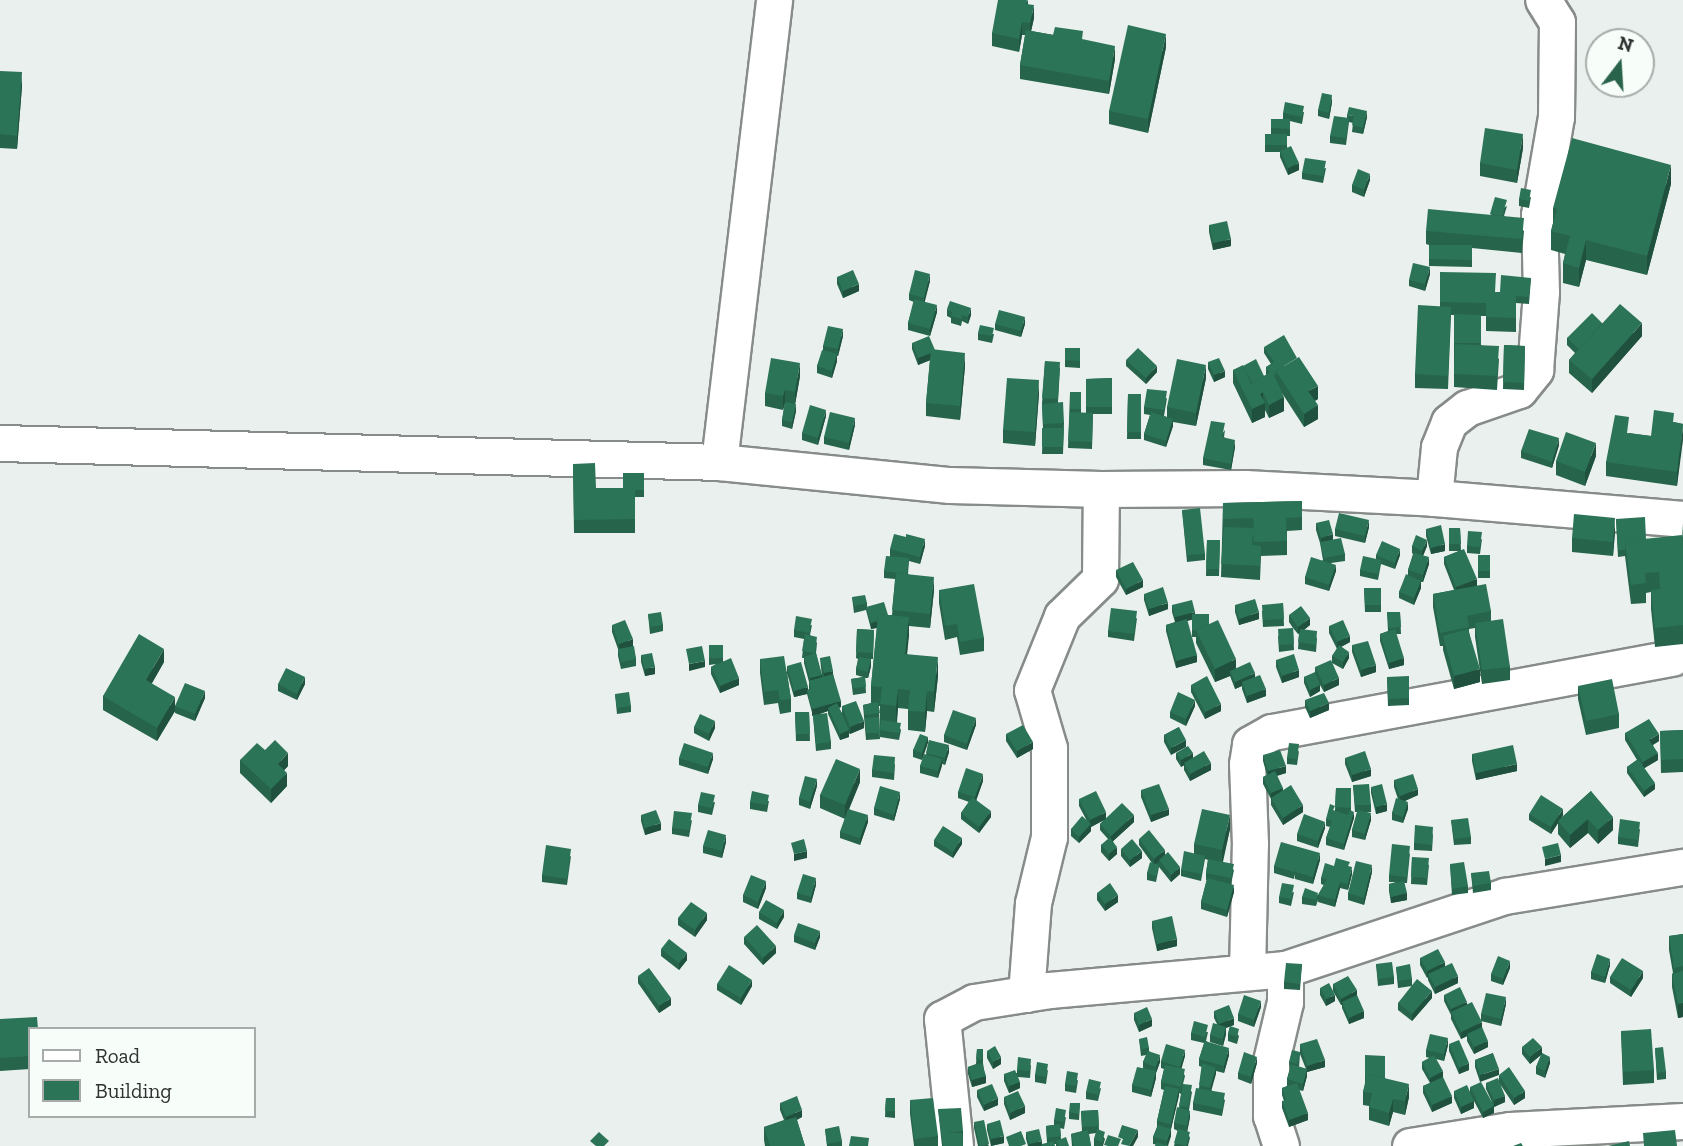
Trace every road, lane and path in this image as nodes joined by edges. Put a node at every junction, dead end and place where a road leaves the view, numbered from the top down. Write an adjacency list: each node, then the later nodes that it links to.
1 (774, 0): 4 (street)
2 (1543, 0): 6 (street)
3 (0, 443): 4 (street)
4 (719, 462): 5 (street)
5 (1101, 489): 6 (street); 12 (street)
6 (1434, 498): 7 (street)
7 (1683, 520)
8 (1672, 658): 11 (street)
9 (1683, 867): 10 (street)
10 (1285, 969): 11 (street); 15 (street)
11 (1247, 972): 12 (street)
12 (1026, 994): 14 (street)
13 (1683, 1121): 16 (street)
14 (955, 1146)
15 (1281, 1146)
16 (1410, 1146)

